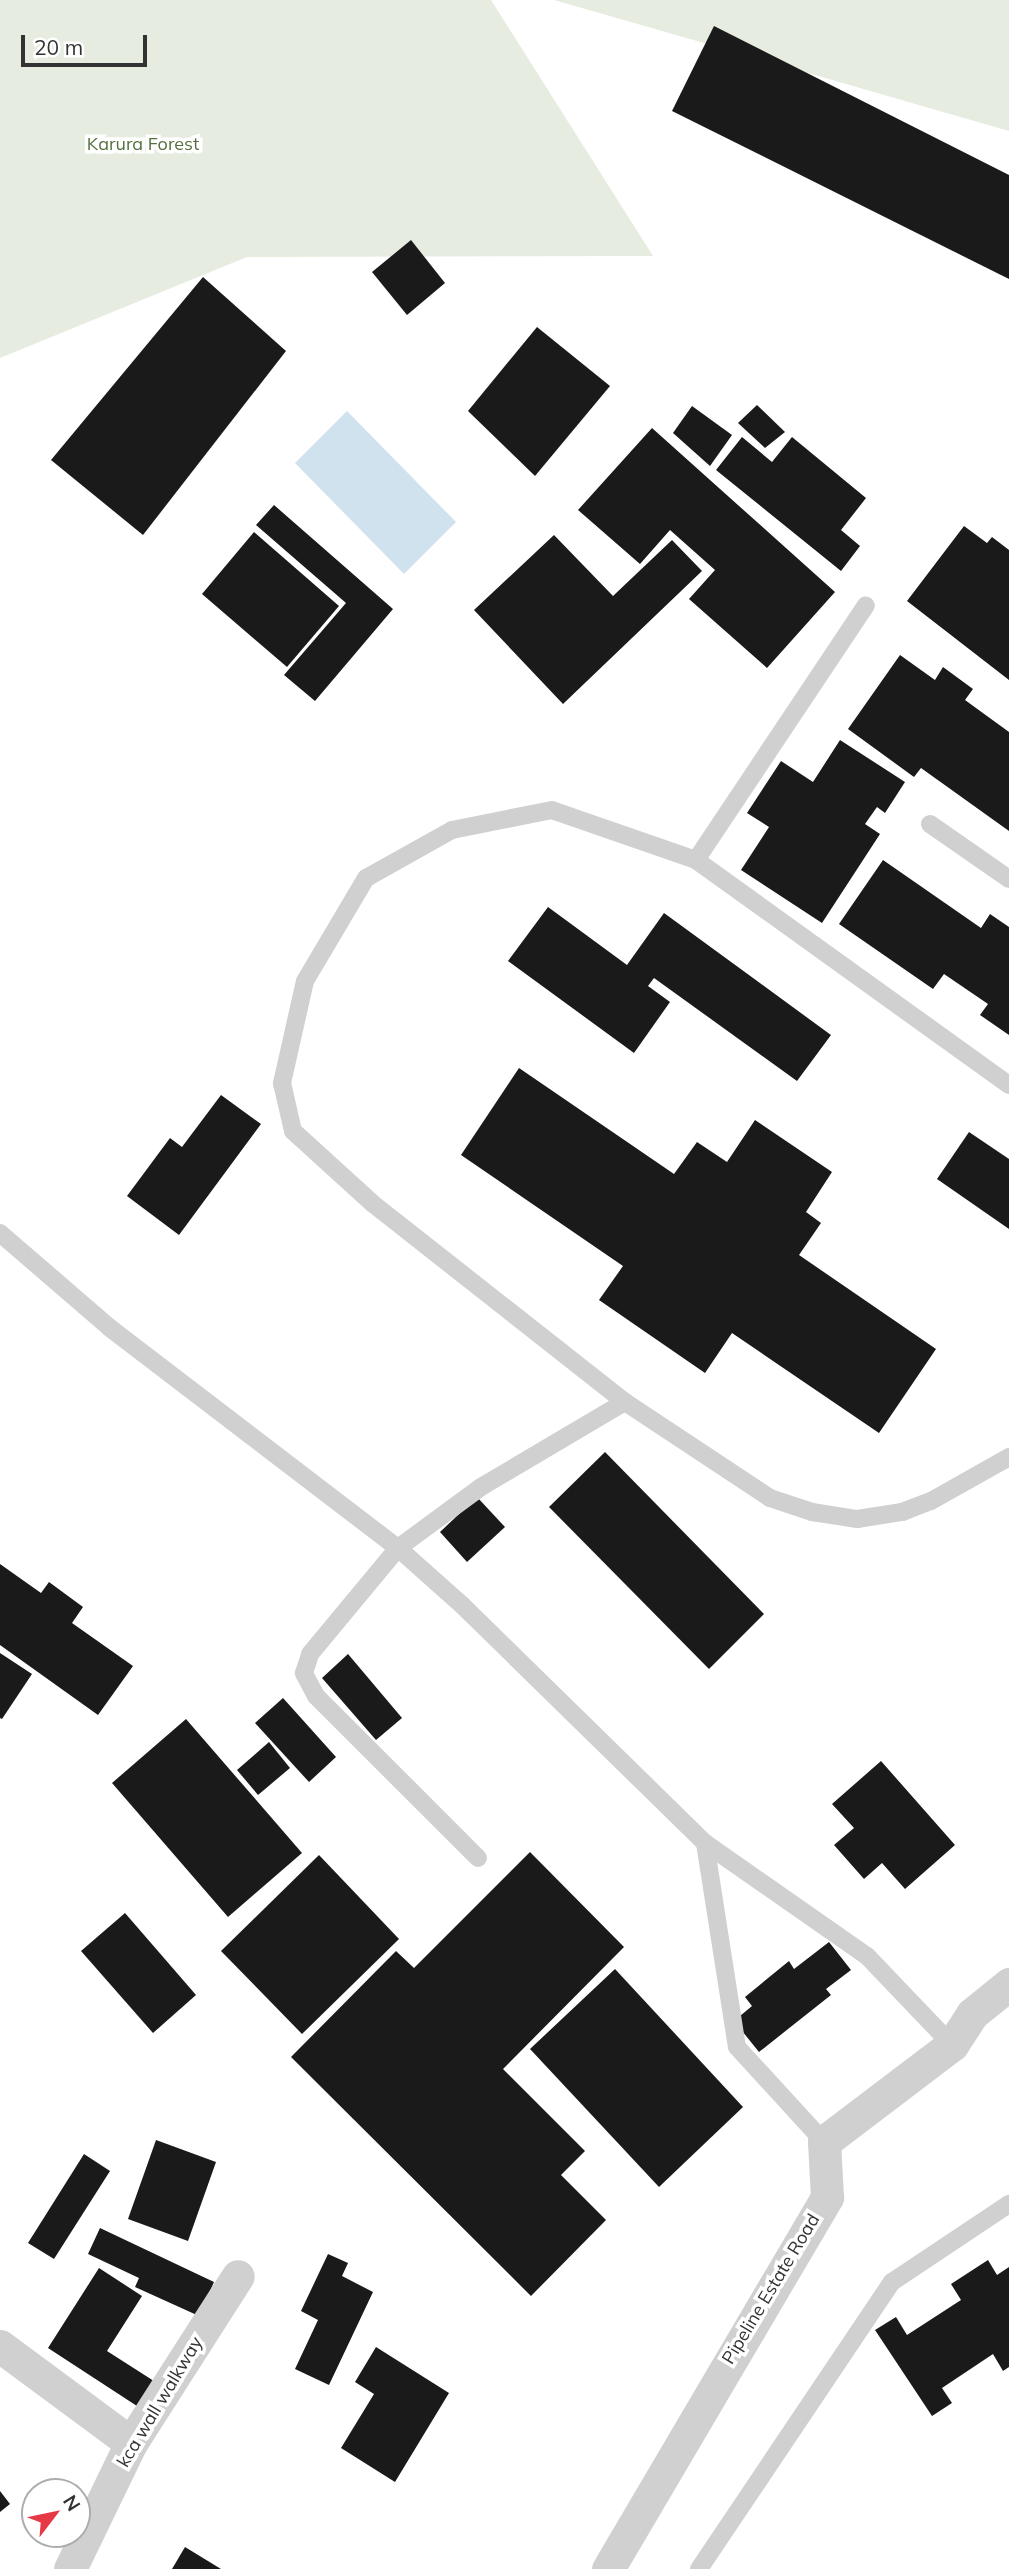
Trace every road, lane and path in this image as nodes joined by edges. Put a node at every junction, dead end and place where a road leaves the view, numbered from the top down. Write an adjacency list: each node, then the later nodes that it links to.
1 (866, 605): 3 (lane)
2 (930, 824): 4 (lane)
3 (696, 860): 5 (lane); 7 (lane)
4 (1009, 879)
5 (1009, 1085)
6 (0, 1233): 9 (lane)
7 (625, 1402): 8 (lane); 9 (lane)
8 (1009, 1457)
9 (397, 1548): 10 (lane); 11 (lane)
10 (705, 1843): 13 (lane); 14 (lane)
11 (478, 1858)
12 (1009, 1984): 13 (street)
13 (953, 2045): 14 (street)
14 (824, 2142): 20 (street, Pipeline Estate Road)
15 (1009, 2204): 21 (lane)
16 (237, 2276): 18 (street, kca wall walkway)
17 (0, 2346): 18 (street)
18 (131, 2443): 19 (street, kca wall walkway)
19 (70, 2569)
20 (608, 2569)
21 (699, 2569)

